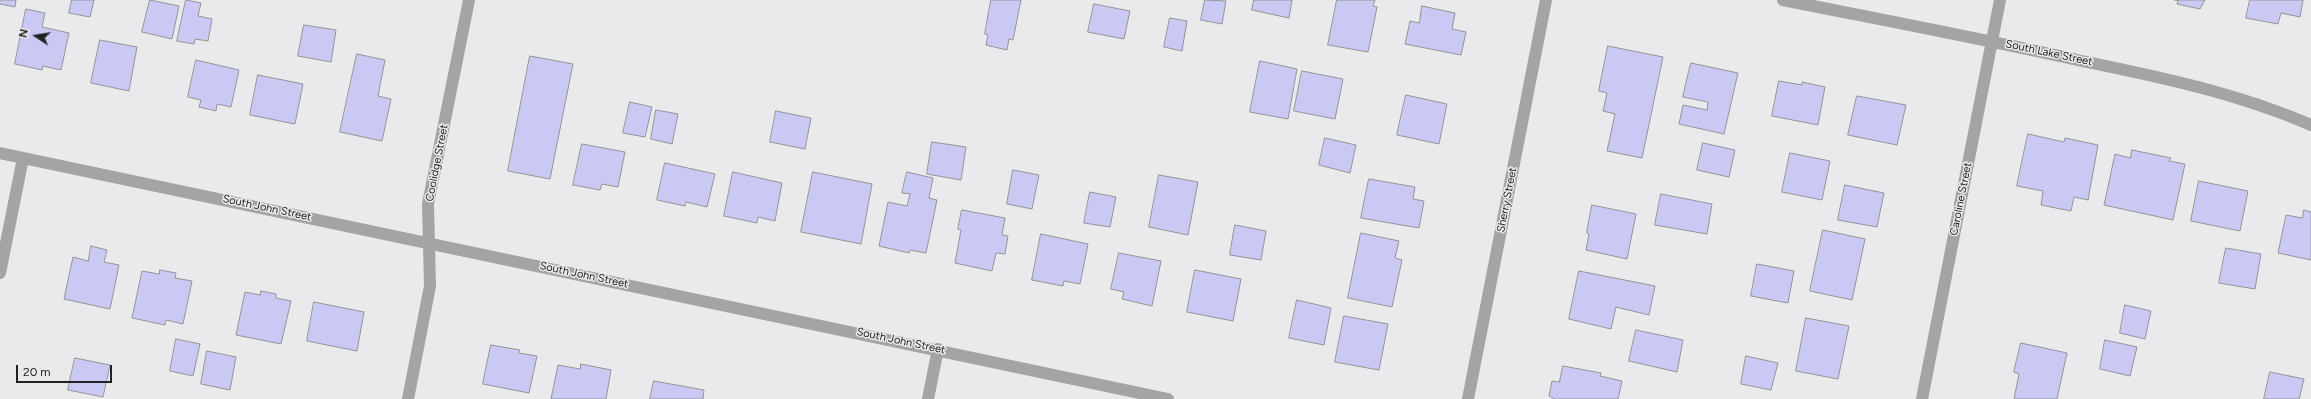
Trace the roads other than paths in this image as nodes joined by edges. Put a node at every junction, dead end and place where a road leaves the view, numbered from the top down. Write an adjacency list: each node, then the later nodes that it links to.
1 (469, 0): 9 (street, Coolidge Street)
2 (1546, 0): 15 (street, Sherry Street)
3 (1783, 0): 5 (street, South Lake Street)
4 (2000, 0): 5 (street, Caroline Street)
5 (1992, 41): 6 (street, South Lake Street); 16 (street, Caroline Street)
6 (2311, 125)
7 (0, 153): 8 (street, South John Street)
8 (23, 158): 9 (street, South John Street); 10 (street)
9 (429, 242): 11 (street, South John Street); 12 (street, Coolidge Street)
10 (0, 273)
11 (938, 349): 13 (street); 14 (street, South John Street)
12 (408, 399)
13 (928, 399)
14 (1168, 399)
15 (1468, 399)
16 (1922, 399)

